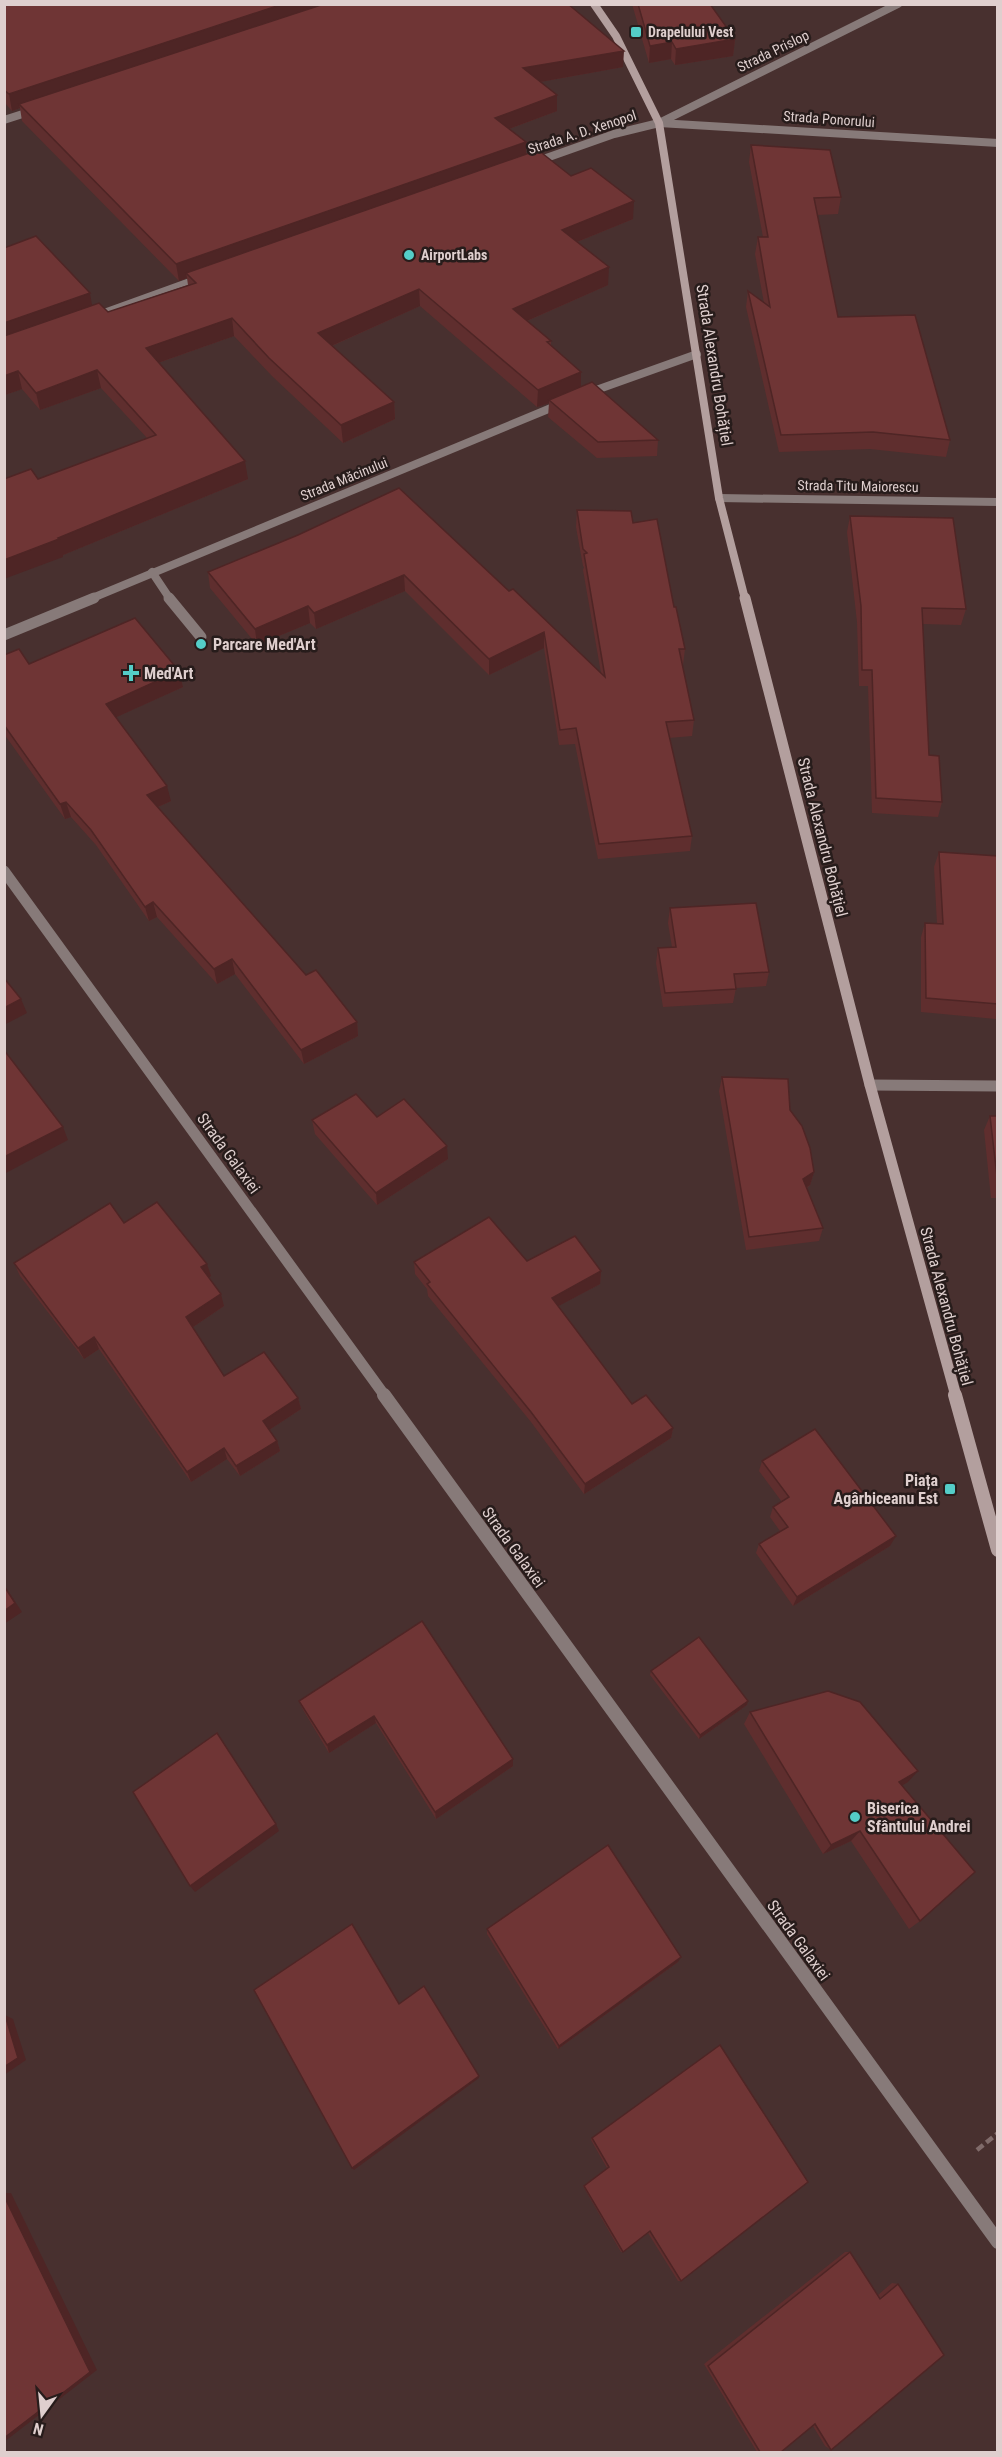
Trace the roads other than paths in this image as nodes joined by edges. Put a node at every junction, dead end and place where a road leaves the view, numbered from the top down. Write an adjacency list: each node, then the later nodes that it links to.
1 (594, 4): 5 (main road, Strada Alexandru Bohățiel)
2 (898, 4): 5 (street, Strada Prislop)
3 (50, 105): 4 (street)
4 (4, 120)
5 (659, 123): 6 (street, Strada Ponorului); 7 (street, Strada A. D. Xenopol); 10 (main road, Strada Alexandru Bohățiel)
6 (998, 143)
7 (528, 164)
8 (216, 273): 9 (street)
9 (82, 321)
10 (697, 354): 11 (main road, Strada Alexandru Bohățiel); 13 (street, Strada Măcinului)
11 (719, 498): 12 (street, Strada Titu Maiorescu); 17 (main road, Strada Alexandru Bohățiel)
12 (998, 502)
13 (152, 572): 14 (street, Strada Măcinului); 15 (street)
14 (4, 635)
15 (201, 637)
16 (4, 871): 20 (street, Strada Galaxiei)
17 (870, 1085): 18 (street); 19 (main road, Strada Alexandru Bohățiel)
18 (998, 1086)
19 (998, 1550)
20 (998, 2242)

